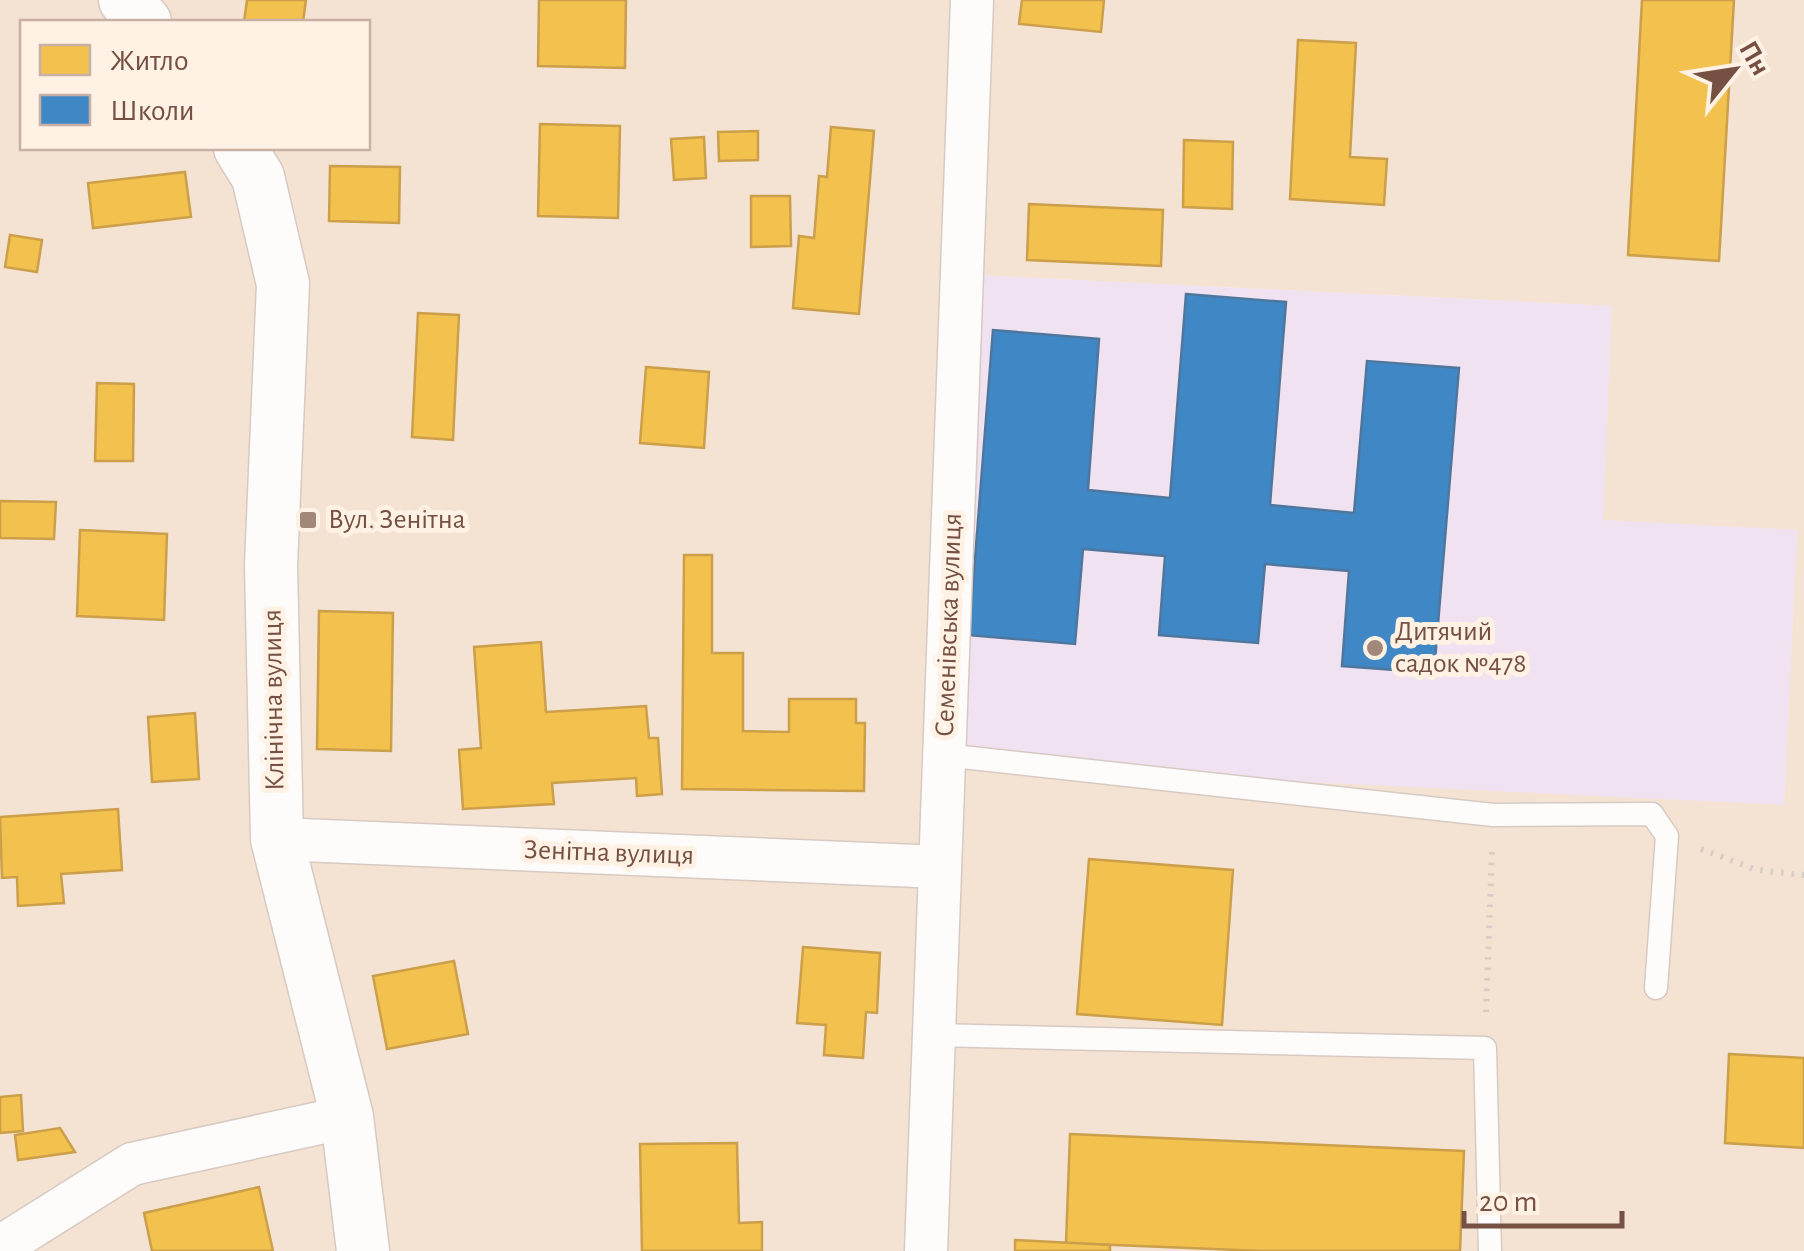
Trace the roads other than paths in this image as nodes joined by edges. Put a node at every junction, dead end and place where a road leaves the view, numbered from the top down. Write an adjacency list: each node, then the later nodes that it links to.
1 (125, 0): 3 (street)
2 (972, 0): 5 (street, Семенівська вулиця)
3 (143, 20)
4 (241, 150): 6 (street, Клінічна вулиця)
5 (944, 755): 7 (street, Семенівська вулиця); 8 (lane)
6 (277, 840): 7 (street, Зенітна вулиця); 10 (street, Клінічна вулиця)
7 (940, 867): 9 (street, Семенівська вулиця)
8 (1656, 988)
9 (934, 1034): 13 (street, Семенівська вулиця); 14 (lane)
10 (348, 1117): 11 (street); 12 (street, Клінічна вулиця)
11 (0, 1247)
12 (363, 1251)
13 (926, 1251)
14 (1490, 1251)

